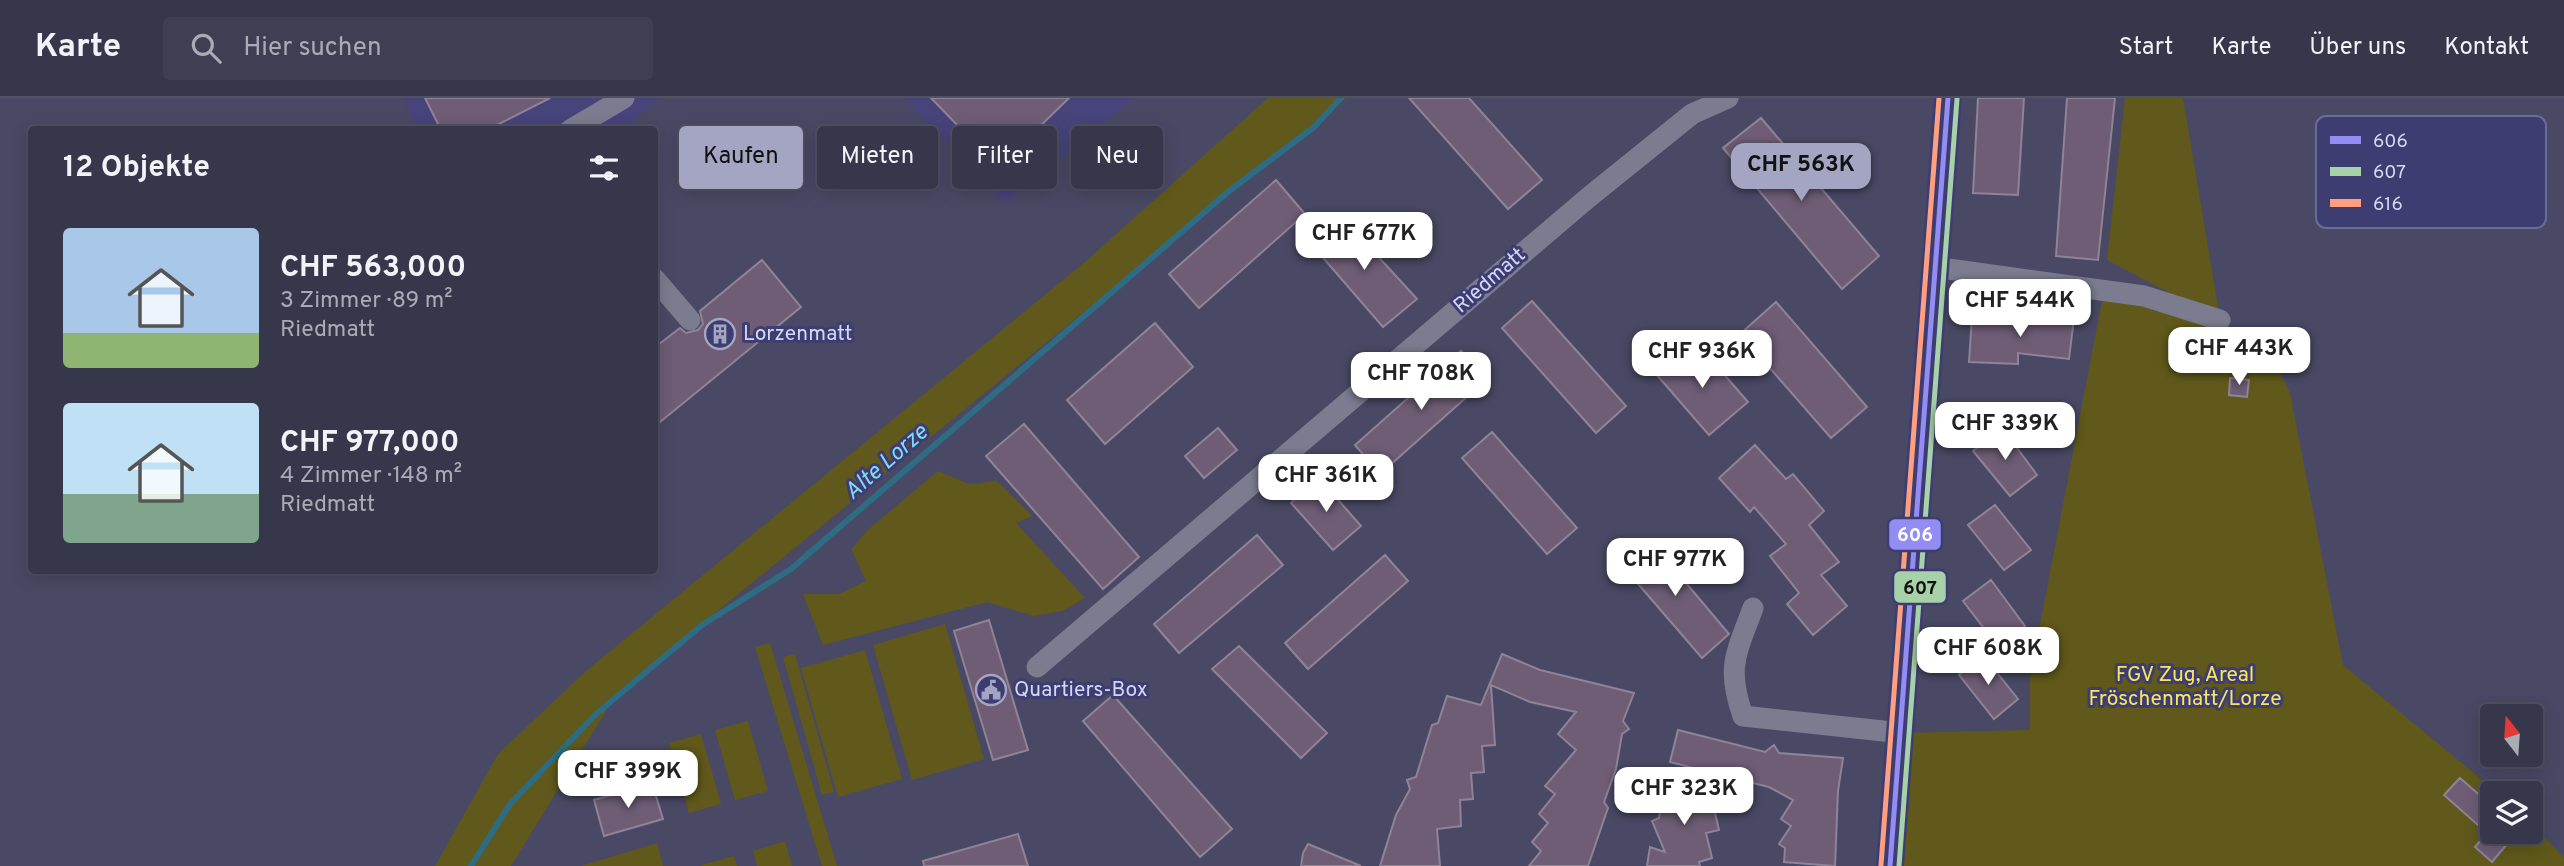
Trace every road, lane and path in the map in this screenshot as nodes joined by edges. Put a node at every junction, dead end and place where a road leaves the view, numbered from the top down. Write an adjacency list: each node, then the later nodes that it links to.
1 (624, 98): 4 (street)
2 (1728, 98): 10 (street, Riedmatt)
3 (1948, 98): 5 (street)
4 (577, 126)
5 (1934, 267): 8 (street); 11 (street)
6 (658, 283): 7 (street)
7 (690, 320)
8 (2220, 320)
9 (1753, 607): 11 (street)
10 (1037, 667)
11 (1902, 733): 12 (street)
12 (1890, 866)

